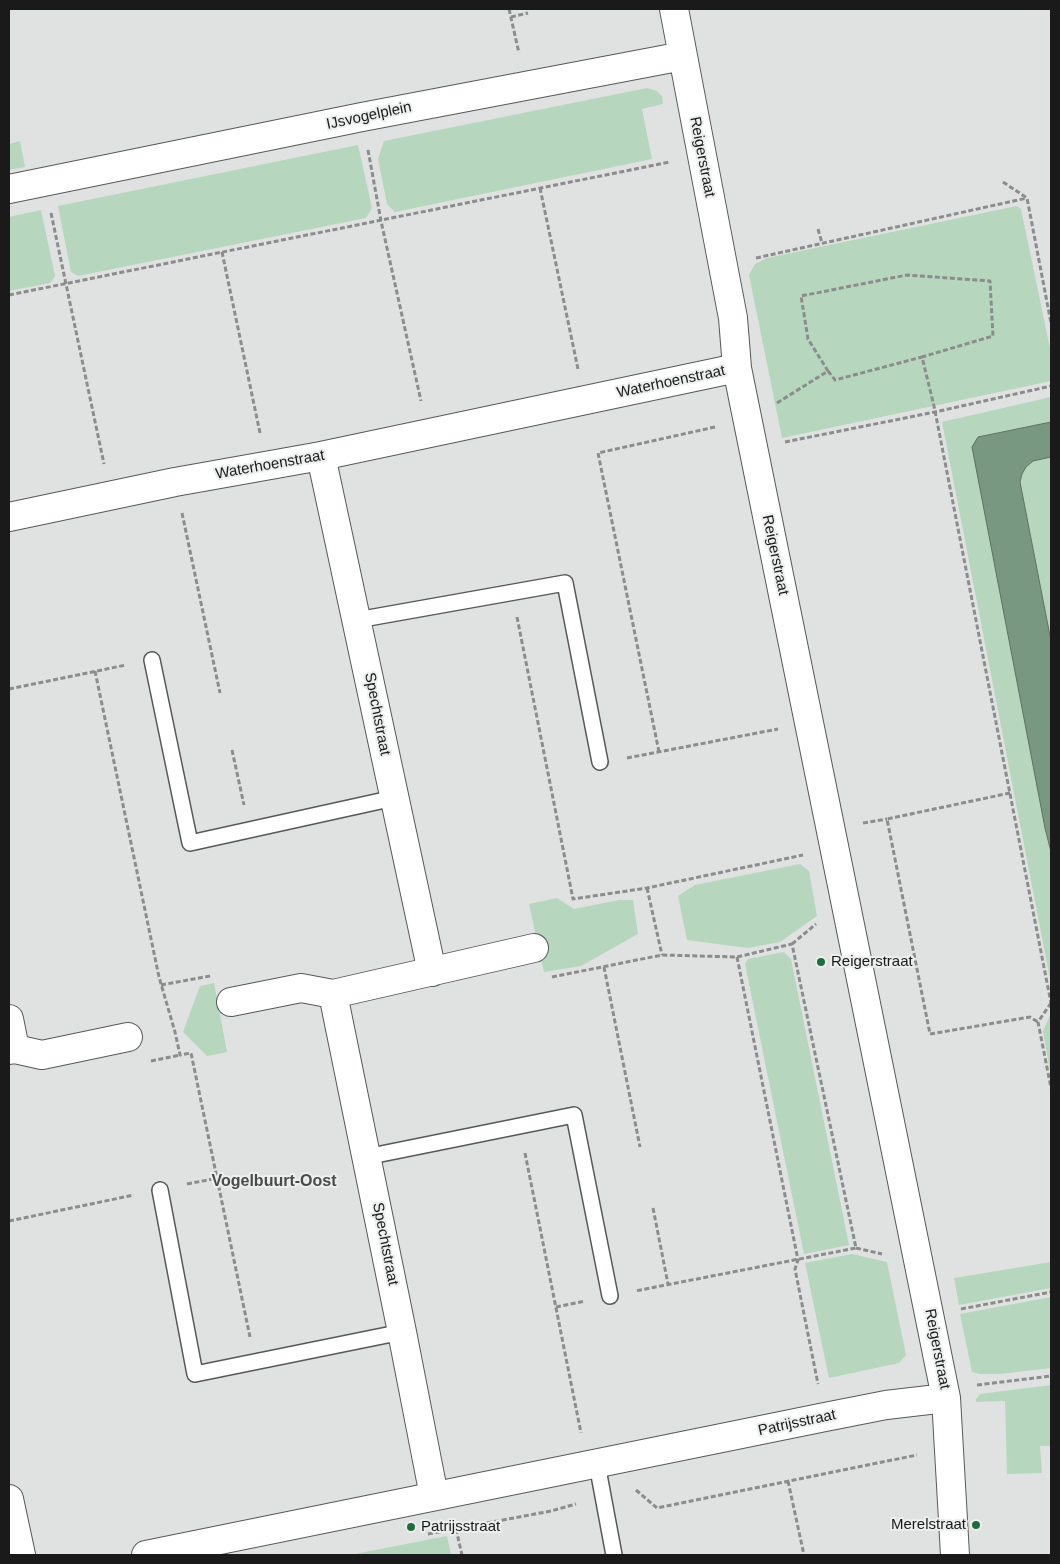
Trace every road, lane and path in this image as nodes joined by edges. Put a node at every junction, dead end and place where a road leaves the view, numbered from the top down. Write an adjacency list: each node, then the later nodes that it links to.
1 (510, 9): 4 (path)
2 (674, 9): 5 (street)
3 (528, 13): 4 (path)
4 (511, 17): 6 (path)
5 (683, 56): 6 (street, IJsvogelplein); 8 (street, Reigerstraat)
6 (525, 86): 7 (street, IJsvogelplein)
7 (362, 117): 10 (street, IJsvogelplein); 14 (path)
8 (702, 156): 11 (path); 23 (street, Reigerstraat)
9 (1003, 182): 13 (path)
10 (44, 183): 12 (street, IJsvogelplein); 19 (path)
11 (540, 188): 14 (path); 26 (path)
12 (9, 189)
13 (1026, 198): 16 (path); 21 (path)
14 (382, 221): 17 (path); 30 (path)
15 (818, 229): 16 (path)
16 (822, 243): 18 (path)
17 (222, 252): 19 (path); 33 (path)
18 (750, 262)
19 (66, 283): 20 (path); 35 (path)
20 (9, 295)
21 (1051, 323)
22 (922, 357): 24 (path); 24 (path); 28 (path)
23 (737, 368): 26 (street, Waterhoenstraat); 43 (street, Reigerstraat)
24 (828, 371): 27 (path)
25 (1051, 386): 28 (path)
26 (585, 401): 30 (street, Waterhoenstraat)
27 (771, 408)
28 (935, 412): 31 (path); 47 (path)
29 (720, 426): 45 (path)
30 (428, 433): 32 (street, Waterhoenstraat)
31 (778, 443)
32 (321, 456): 33 (street, Waterhoenstraat); 38 (street, Spechtstraat)
33 (266, 466): 34 (street, Waterhoenstraat)
34 (175, 482): 35 (street, Waterhoenstraat); 42 (path)
35 (111, 496): 36 (street, Waterhoenstraat)
36 (9, 517)
37 (512, 592): 38 (lane); 46 (lane); 53 (path)
38 (357, 620): 48 (street, Spechtstraat)
39 (152, 660): 40 (path); 51 (lane)
40 (95, 671): 41 (path); 70 (path)
41 (9, 690)
42 (220, 694)
43 (810, 723): 45 (path); 79 (street, Reigerstraat)
44 (232, 750): 51 (path)
45 (659, 752): 46 (path)
46 (600, 762)
47 (1010, 793): 49 (path); 61 (path)
48 (394, 798): 51 (lane); 58 (street, Spechtstraat)
49 (887, 819): 50 (path); 63 (path)
50 (856, 825)
51 (249, 830)
52 (807, 854): 53 (path)
53 (647, 888): 55 (path)
54 (534, 948): 57 (path); 58 (street)
55 (662, 955): 56 (path); 57 (path)
56 (737, 957): 74 (path); 74 (path)
57 (604, 967): 68 (path)
58 (432, 972): 59 (street)
59 (333, 994): 60 (street); 69 (street, Spechtstraat)
60 (231, 1002)
61 (1051, 1003): 63 (path)
62 (9, 1019): 65 (street)
63 (1038, 1022): 66 (path)
64 (128, 1037): 65 (street)
65 (12, 1049)
66 (1051, 1088)
67 (520, 1126): 69 (lane); 77 (lane); 78 (path)
68 (640, 1147)
69 (366, 1157): 80 (street, Spechtstraat)
70 (218, 1178): 71 (path); 81 (path)
71 (160, 1190): 73 (path); 81 (lane)
72 (653, 1208): 75 (path)
73 (9, 1222)
74 (798, 1260): 75 (path); 84 (path)
75 (668, 1284): 77 (path)
76 (1051, 1292): 79 (path)
77 (610, 1296): 78 (path)
78 (556, 1307): 85 (path)
79 (931, 1319): 83 (street, Reigerstraat)
80 (402, 1332): 81 (lane); 87 (street, Spechtstraat)
81 (255, 1362)
82 (1051, 1376): 83 (path)
83 (946, 1398): 84 (street, Patrijsstraat); 96 (street, Reigerstraat)
84 (826, 1417): 85 (street, Patrijsstraat)
85 (592, 1465): 87 (street, Patrijsstraat); 94 (lane)
86 (788, 1481): 95 (path)
87 (434, 1496): 90 (street, Patrijsstraat)
88 (9, 1499): 91 (street)
89 (456, 1529): 93 (path)
90 (210, 1549): 92 (street, Patrijsstraat)
91 (20, 1555)
92 (146, 1555)
93 (462, 1555)
94 (614, 1555)
95 (804, 1555)
96 (955, 1555)

